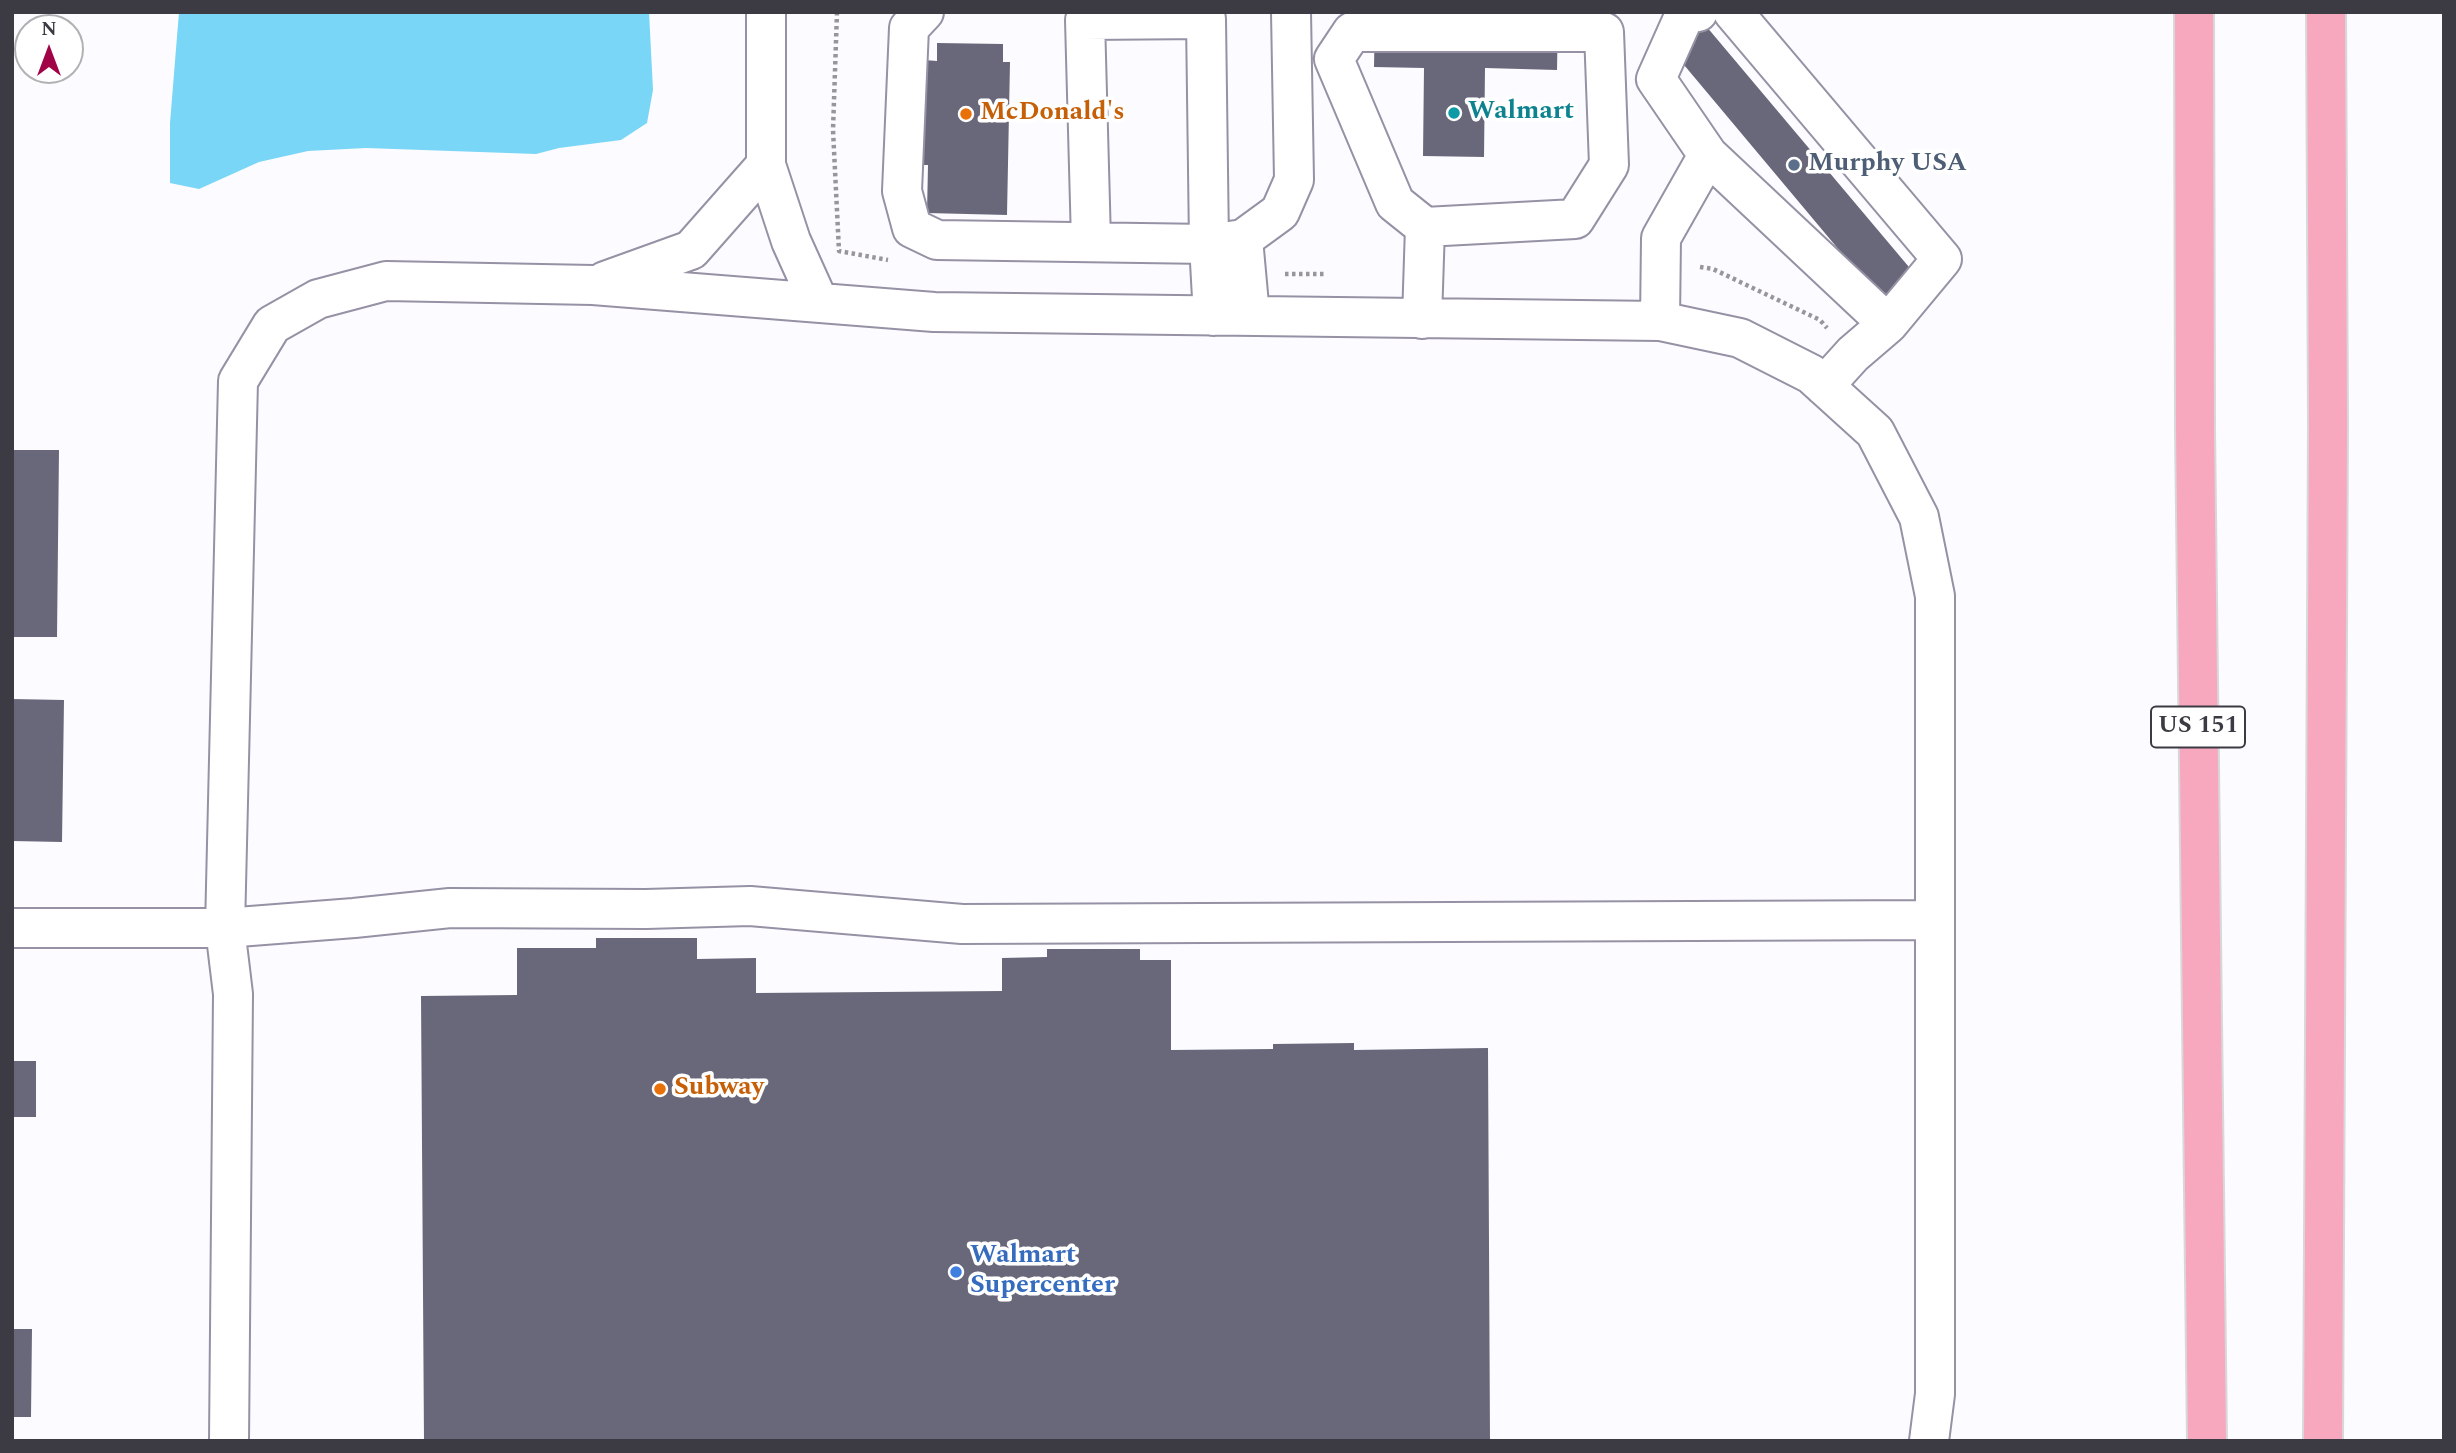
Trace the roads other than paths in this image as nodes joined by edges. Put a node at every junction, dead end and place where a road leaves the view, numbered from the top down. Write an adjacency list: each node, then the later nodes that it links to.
1 (766, 12): 9 (street)
2 (924, 12): 11 (street)
3 (1291, 12): 12 (street)
4 (1698, 12): 8 (street)
5 (1733, 12): 18 (street)
6 (2194, 12): 25 (highway, US 151)
7 (2326, 12): 26 (highway)
8 (1708, 155): 17 (street); 18 (street)
9 (766, 165): 13 (street); 14 (street)
10 (1425, 227): 10 (street); 16 (street)
11 (1091, 241): 12 (street); 12 (street)
12 (1226, 241): 15 (street)
13 (593, 285): 14 (street); 22 (street)
14 (819, 303): 15 (street)
15 (1231, 316): 16 (street)
16 (1422, 319): 17 (street)
17 (1660, 321): 19 (street)
18 (1888, 324): 19 (street)
19 (1824, 386): 20 (street)
20 (1935, 920): 22 (street); 24 (street)
21 (12, 928): 22 (street)
22 (225, 928): 23 (street)
23 (229, 1441)
24 (1929, 1441)
25 (2207, 1441)
26 (2323, 1441)

